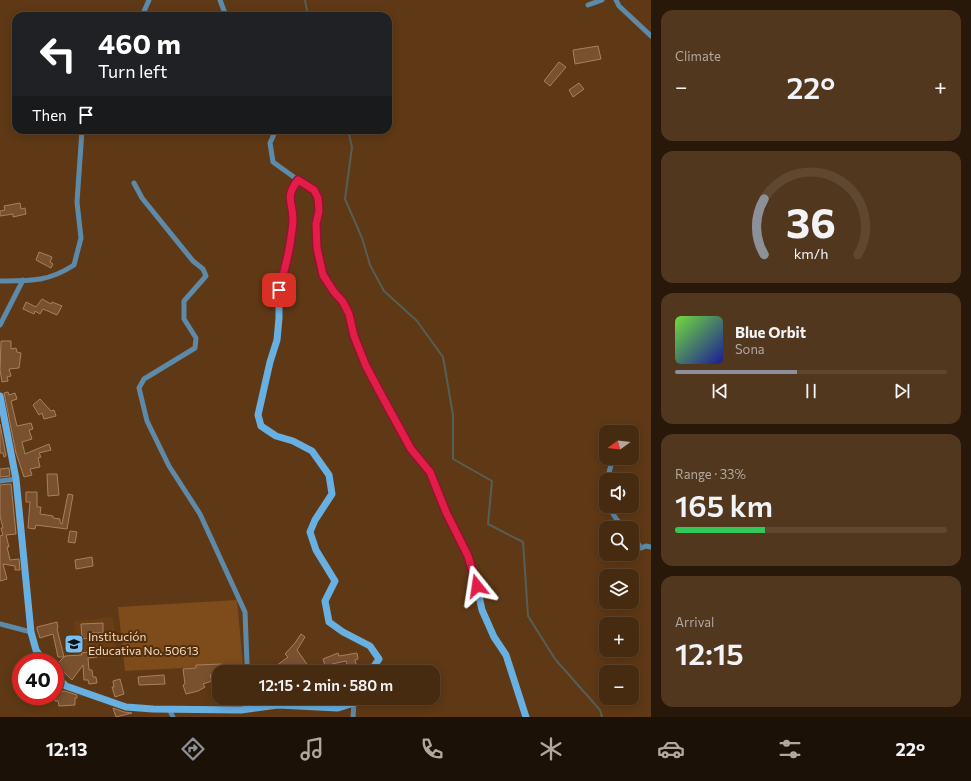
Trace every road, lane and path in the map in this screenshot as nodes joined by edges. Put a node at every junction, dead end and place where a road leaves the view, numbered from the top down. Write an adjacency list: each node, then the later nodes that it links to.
1 (150, 0): 6 (street)
2 (220, 0): 7 (street)
3 (602, 0): 5 (street)
4 (616, 0): 8 (street)
5 (588, 4)
6 (144, 12)
7 (224, 12)
8 (651, 36)
9 (82, 134): 13 (street)
10 (274, 134): 11 (street)
11 (298, 180): 27 (street); 38 (street)
12 (134, 183): 26 (street)
13 (23, 280): 14 (street); 15 (street)
14 (0, 281)
15 (0, 325)
16 (0, 396): 19 (street)
17 (610, 465): 18 (street)
18 (608, 473)
19 (16, 479): 20 (street); 24 (street)
20 (0, 481)
21 (639, 545): 22 (street)
22 (651, 547)
23 (0, 624): 24 (street)
24 (31, 632): 25 (street)
25 (38, 653)
26 (247, 665)
27 (375, 665)
28 (64, 684): 35 (street)
29 (255, 705): 34 (street)
30 (278, 705): 34 (street)
31 (278, 705): 32 (street)
32 (345, 705)
33 (354, 705): 37 (street)
34 (256, 708): 35 (street)
35 (169, 709): 36 (street)
36 (173, 717)
37 (353, 717)
38 (526, 717)

